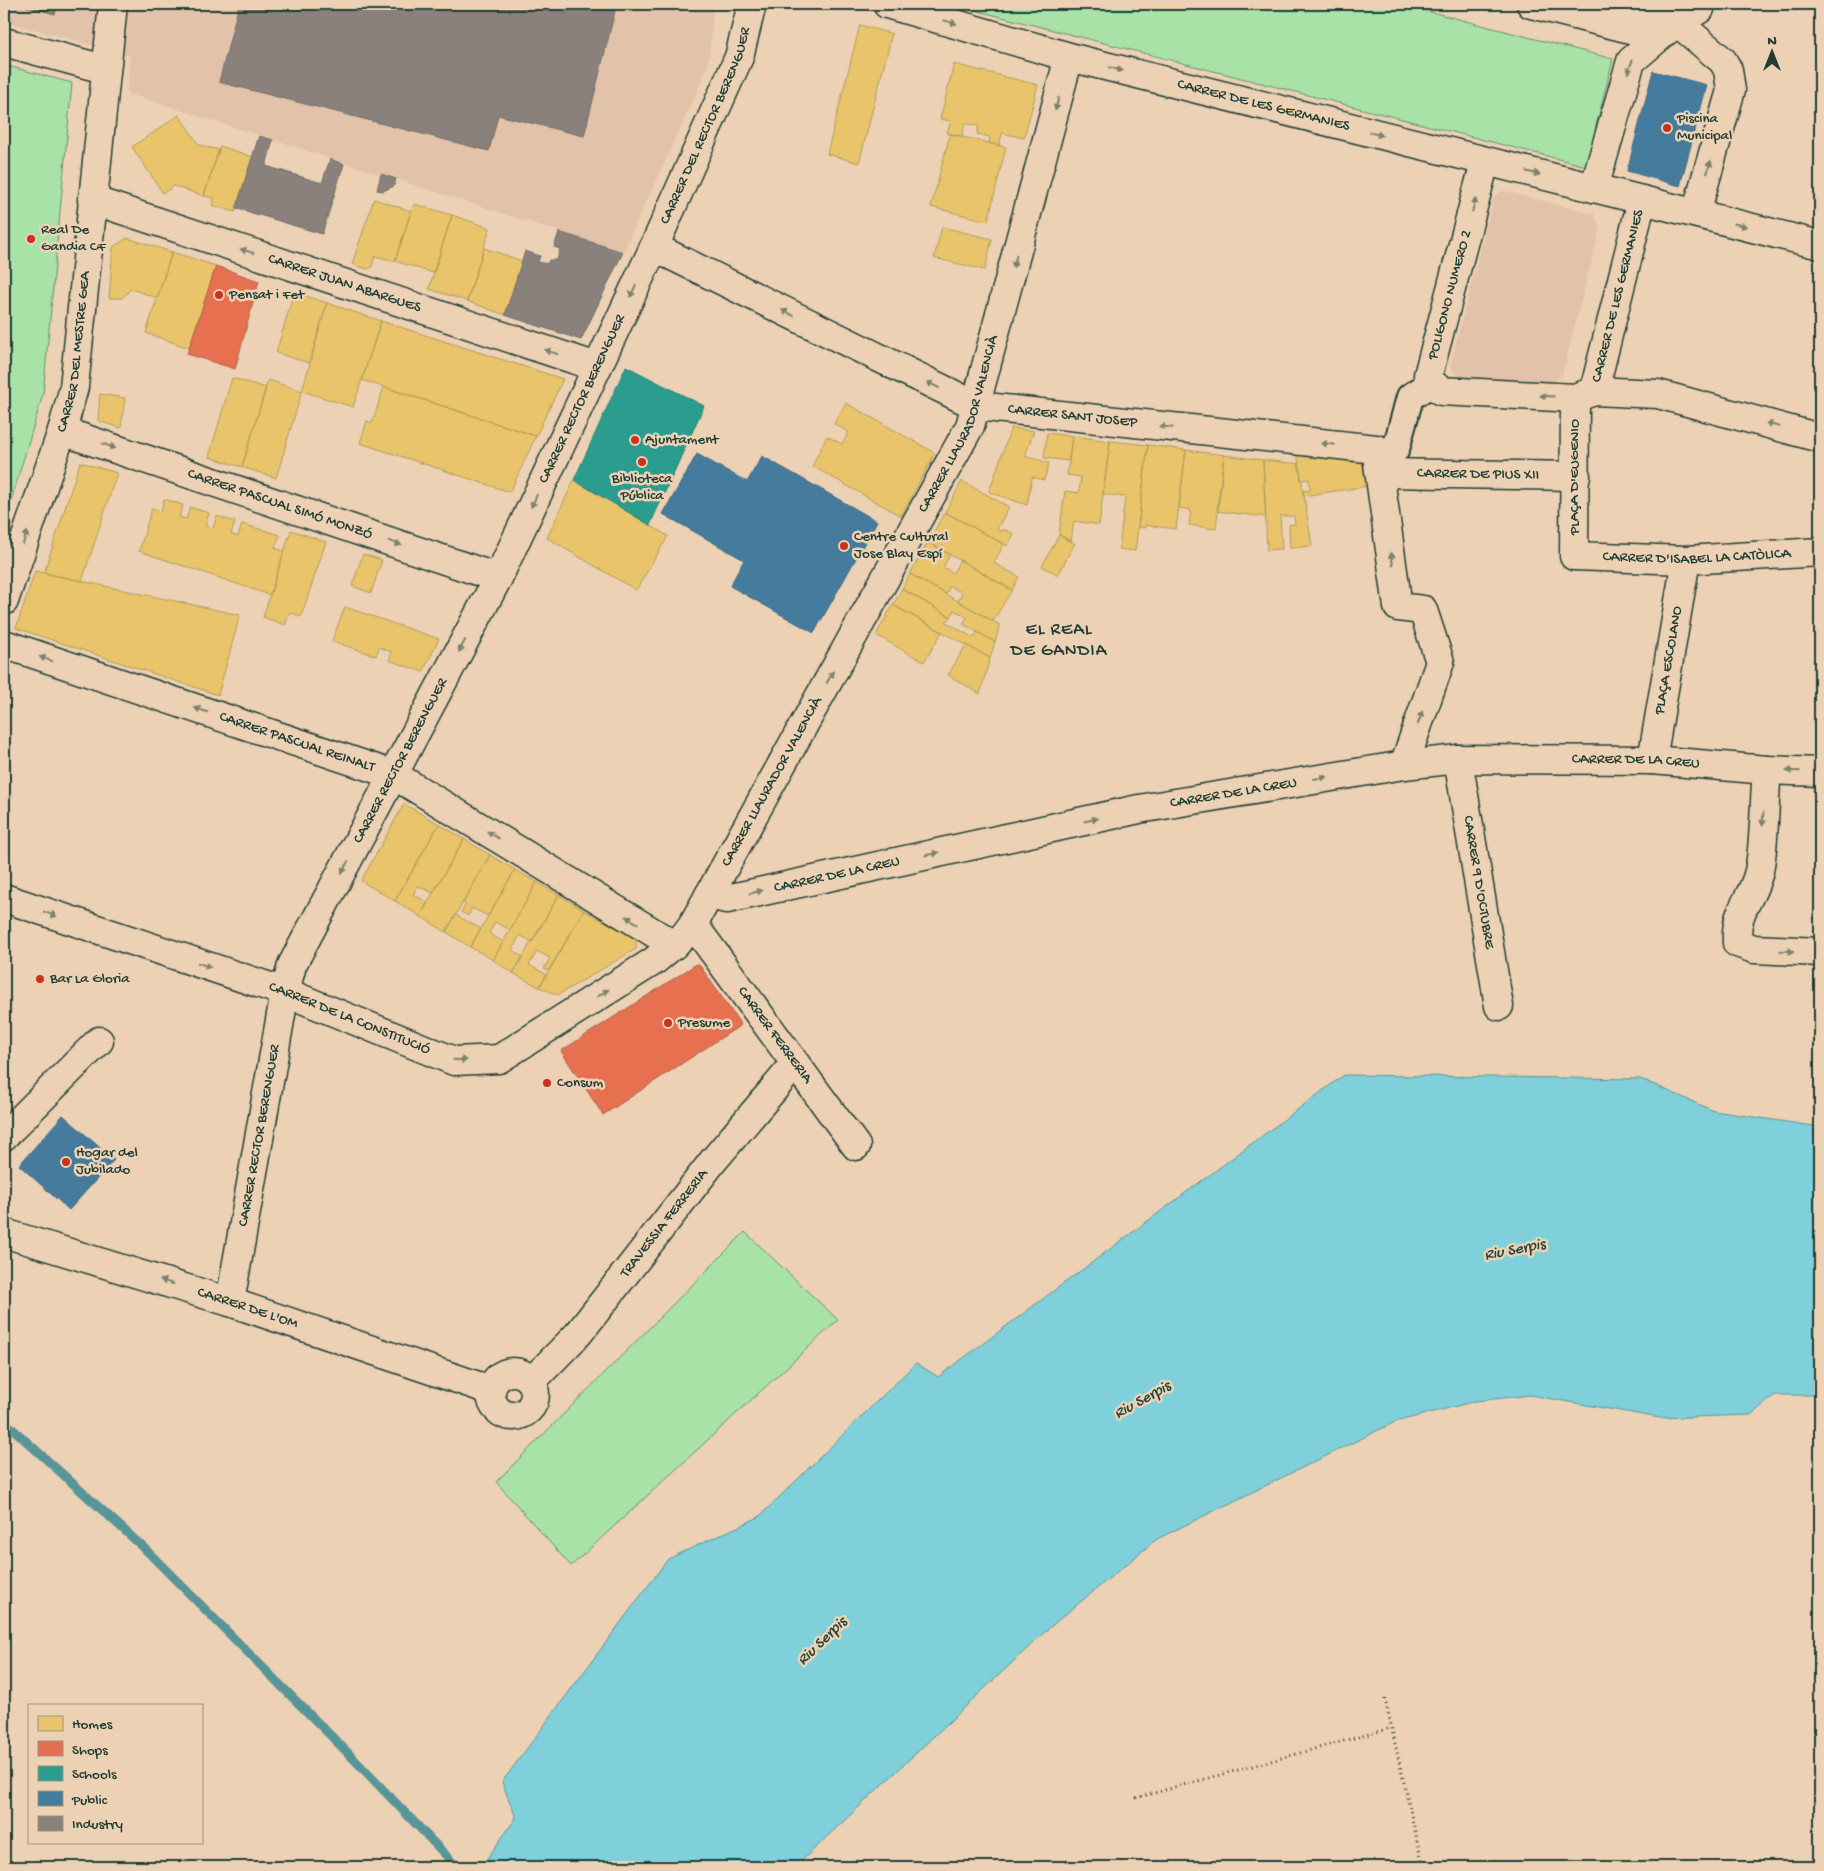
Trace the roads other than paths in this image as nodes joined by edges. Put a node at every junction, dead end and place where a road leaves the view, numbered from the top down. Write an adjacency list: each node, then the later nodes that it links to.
1 (112, 4): 10 (street, CARRER DEL MESTRE GEA)
2 (752, 4): 17 (street, CARRER DEL RECTOR BERENGUER)
3 (887, 4): 9 (street, CARRER DE LES GERMANIES, one-way to 9)
4 (1531, 4): 7 (street)
5 (1606, 4): 7 (street)
6 (1701, 4): 7 (street)
7 (1677, 22): 12 (street, one-way to 12); 15 (street, one-way to 7)
8 (4, 42): 10 (street)
9 (1069, 57): 11 (street, CARRER DE LES GERMANIES, one-way to 11); 21 (street, CARRER LLAURADOR VALENCIÀ, one-way to 21)
10 (104, 69): 13 (street, CARRER DEL MESTRE GEA)
11 (1485, 162): 12 (street, CARRER DE LES GERMANIES, one-way to 12); 19 (street, POLIGONO NUMERO 2, one-way to 11)
12 (1594, 188): 14 (street, CARRER DE LES GERMANIES)
13 (92, 200): 18 (street, CARRER JUAN ABARGUES, one-way to 13); 22 (street, CARRER DEL MESTRE GEA)
14 (1642, 200): 15 (street, CARRER DE LES GERMANIES); 20 (street, CARRER DE LES GERMANIES)
15 (1696, 214): 16 (street, CARRER DE LES GERMANIES, one-way to 16)
16 (1820, 245)
17 (654, 246): 18 (street, CARRER RECTOR BERENGUER, one-way to 18); 21 (street, CARRER SANT JOSEP, one-way to 17)
18 (597, 367): 29 (street, CARRER RECTOR BERENGUER, one-way to 29)
19 (1432, 383): 20 (street, one-way to 19); 24 (street)
20 (1584, 394): 23 (street, one-way to 20); 25 (street, PLAÇA D'EUGENIO)
21 (977, 406): 24 (street, CARRER SANT JOSEP, one-way to 21); 38 (street, CARRER LLAURADOR VALENCIÀ, one-way to 21)
22 (62, 430): 29 (street, CARRER PASCUAL SIMÓ MONZÓ, one-way to 29); 30 (street, CARRER DEL MESTRE GEA, one-way to 22)
23 (1820, 438)
24 (1378, 461): 25 (street, CARRER DE PIUS XII); 34 (street, one-way to 24)
25 (1576, 476): 27 (street, PLAÇA D'EUGENIO)
26 (1820, 552): 28 (street, CARRER D'ISABEL LA CATÒLICA)
27 (1574, 556): 28 (street, CARRER D'ISABEL LA CATÒLICA)
28 (1686, 560): 33 (street, PLAÇA ESCOLANO)
29 (498, 578): 37 (street, CARRER RECTOR BERENGUER, one-way to 37)
30 (4, 601)
31 (4, 644): 37 (street, CARRER PASCUAL REINALT, one-way to 31)
32 (1458, 759): 33 (street, CARRER DE LA CREU); 34 (street, CARRER DE LA CREU); 44 (street, CARRER 9 D'OCTUBRE)
33 (1652, 760): 35 (street, CARRER DE LA CREU)
34 (1404, 764): 38 (street, CARRER DE LA CREU, one-way to 34)
35 (1767, 770): 36 (street, CARRER DE LA CREU, one-way to 35); 42 (street, one-way to 42)
36 (1820, 772)
37 (394, 775): 41 (street, CARRER PASCUAL REINALT, one-way to 37); 43 (street, CARRER RECTOR BERENGUER, one-way to 43)
38 (709, 895): 40 (street, CARRER LLAURADOR VALENCIÀ)
39 (4, 898): 43 (street, CARRER DE LA CONSTITUCIÓ, one-way to 43)
40 (693, 924): 41 (street, CARRER LLAURADOR VALENCIÀ); 46 (street, CARRER FERRERIA)
41 (674, 945): 43 (street, CARRER DE LA CONSTITUCIÓ, one-way to 41)
42 (1820, 952)
43 (285, 992): 50 (street, CARRER RECTOR BERENGUER)
44 (1499, 1006)
45 (99, 1041): 47 (street)
46 (795, 1064): 48 (street, CARRER FERRERIA); 51 (street, TRAVESSIA FERRERIA)
47 (4, 1136)
48 (856, 1146)
49 (4, 1233): 50 (street, CARRER DE L'OM, one-way to 49)
50 (230, 1302): 52 (street, CARRER DE L'OM)
51 (532, 1381): 52 (street); 52 (street)
52 (490, 1390)

